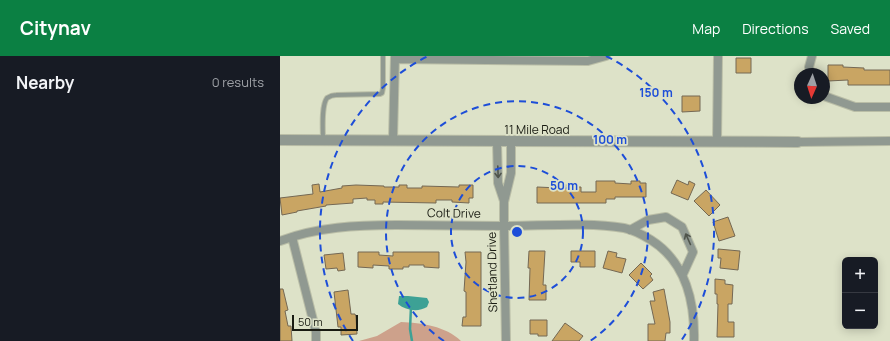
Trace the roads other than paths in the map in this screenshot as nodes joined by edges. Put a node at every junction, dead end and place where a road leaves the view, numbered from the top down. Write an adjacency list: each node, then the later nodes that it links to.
1 (384, 56): 10 (lane)
2 (606, 56): 5 (street)
3 (718, 56): 15 (street)
4 (812, 56): 6 (street)
5 (395, 58): 11 (street)
6 (809, 68)
7 (830, 98): 8 (street)
8 (890, 107)
9 (280, 140): 10 (street, 11 Mile Road)
10 (323, 140): 11 (street, 11 Mile Road)
11 (393, 140): 13 (street, 11 Mile Road)
12 (890, 141): 16 (street, 11 Mile Road)
13 (497, 142): 14 (street, 11 Mile Road); 17 (street, Shetland Drive, one-way to 17)
14 (511, 142): 15 (street, 11 Mile Road); 17 (street, Shetland Drive)
15 (717, 142): 16 (street, 11 Mile Road)
16 (798, 142)
17 (504, 202): 18 (street, Shetland Drive)
18 (504, 226): 19 (street, Colt Drive); 20 (street, Colt Drive); 24 (street, Shetland Drive)
19 (630, 230): 22 (street, Colt Drive); 22 (street, one-way to 19)
20 (292, 237): 21 (street, Colt Drive); 23 (street)
21 (280, 241)
22 (683, 274): 25 (street, Colt Drive)
23 (316, 341)
24 (506, 341)
25 (694, 341)

